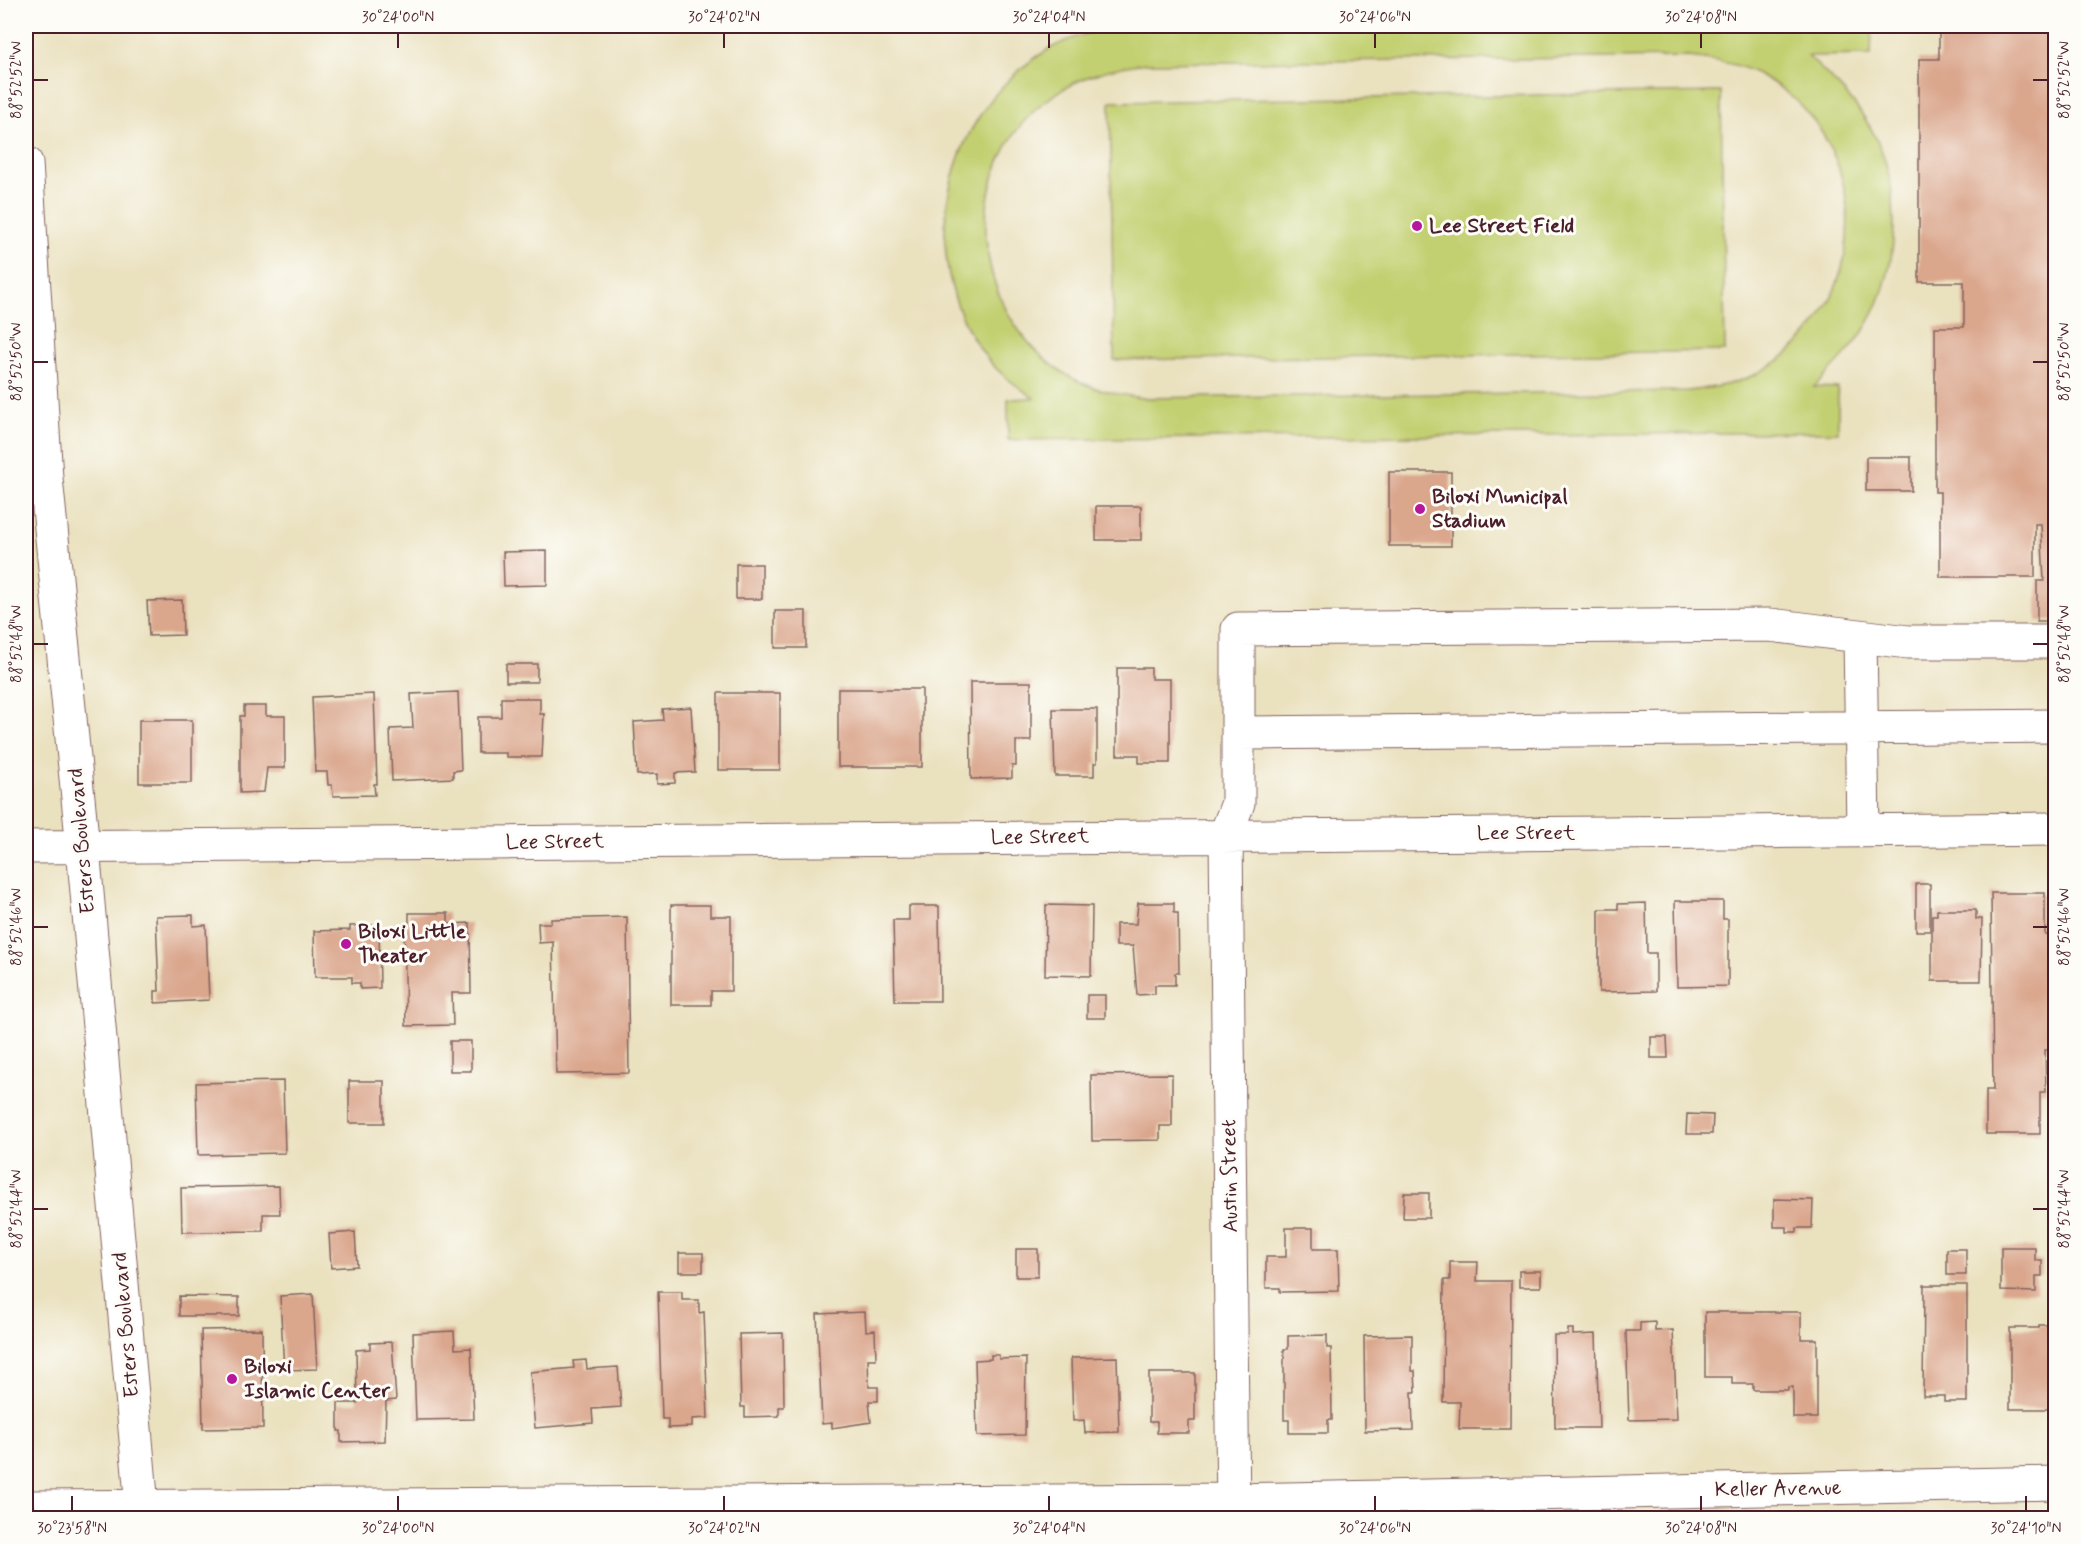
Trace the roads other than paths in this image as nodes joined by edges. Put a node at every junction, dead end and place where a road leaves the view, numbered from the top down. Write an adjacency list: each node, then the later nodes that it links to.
1 (26, 163): 11 (street, Esters Boulevard)
2 (1860, 637): 3 (street); 5 (street); 6 (street)
3 (2055, 642)
4 (2055, 726): 5 (street)
5 (1862, 728): 6 (street); 8 (street)
6 (1238, 733): 9 (street)
7 (2055, 829): 8 (street, Lee Street)
8 (1863, 830): 9 (street, Lee Street)
9 (1226, 834): 11 (street, Lee Street); 14 (street, Austin Street)
10 (26, 848): 11 (street, Lee Street)
11 (83, 848): 15 (street, Esters Boulevard)
12 (2055, 1483): 14 (street, Keller Avenue)
13 (26, 1507): 15 (street, Keller Avenue)
14 (1233, 1509): 15 (street, Keller Avenue)
15 (143, 1513)

